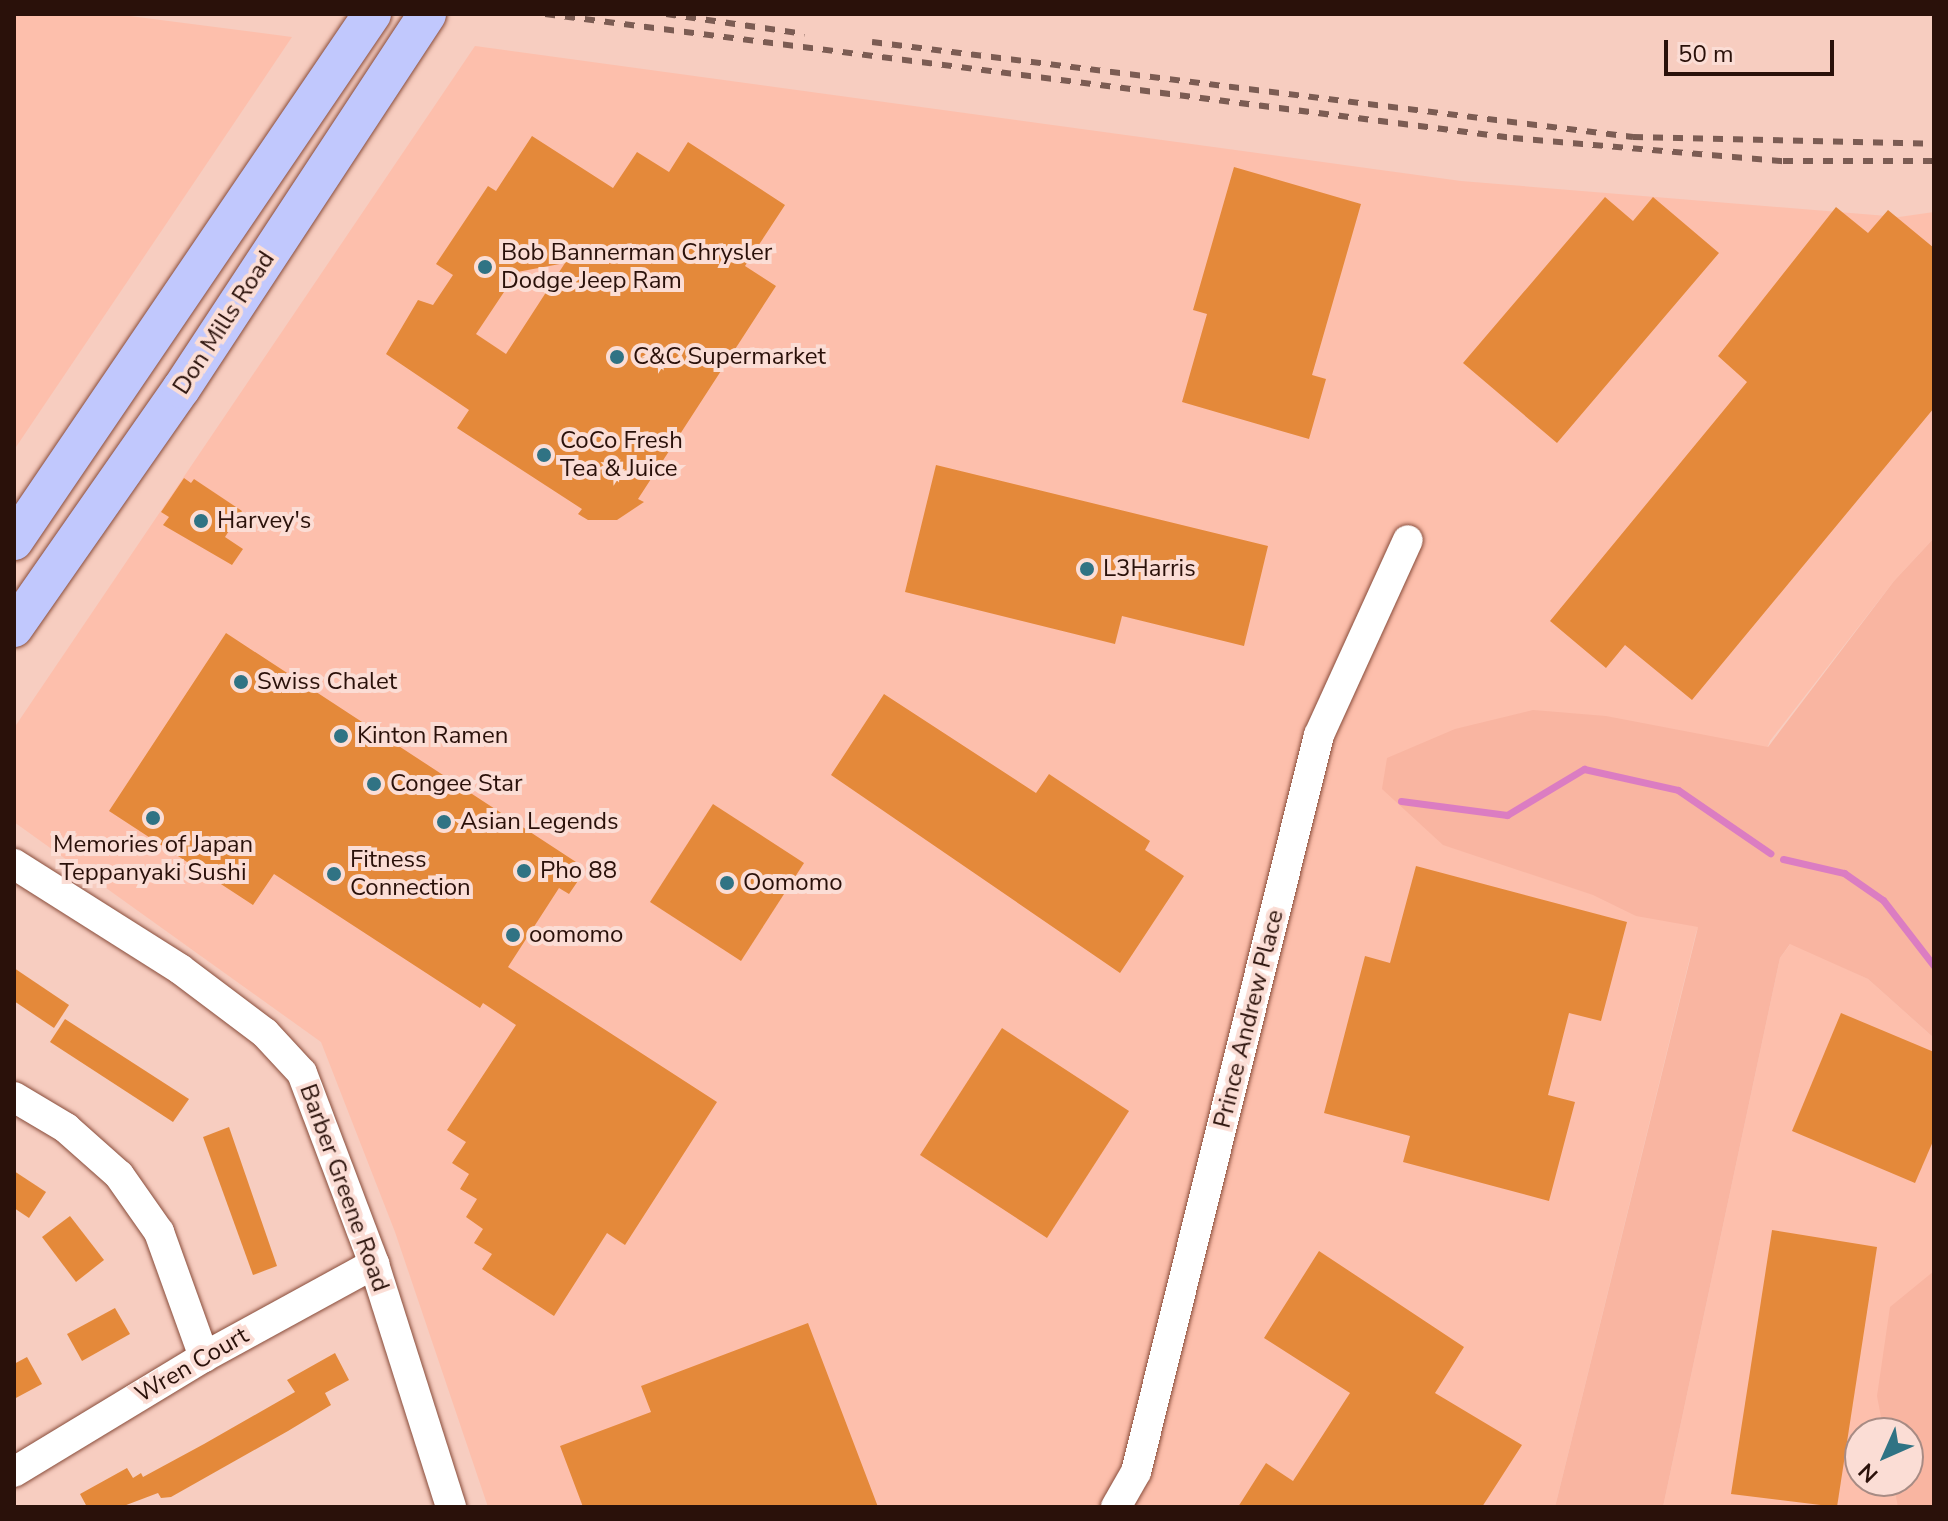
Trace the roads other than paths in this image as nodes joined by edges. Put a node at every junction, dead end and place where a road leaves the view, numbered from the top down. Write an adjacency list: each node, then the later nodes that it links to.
1 (372, 14): 4 (main road, Don Mills Road)
2 (427, 14): 5 (main road, Don Mills Road)
3 (1408, 540): 12 (street, Prince Andrew Place)
4 (14, 541)
5 (14, 628)
6 (14, 864): 8 (street, Barber Greene Road)
7 (14, 1097): 9 (street)
8 (374, 1264): 9 (street, Wren Court); 11 (street, Barber Greene Road)
9 (204, 1357): 10 (street, Wren Court)
10 (14, 1472)
11 (451, 1507)
12 (1116, 1507)

